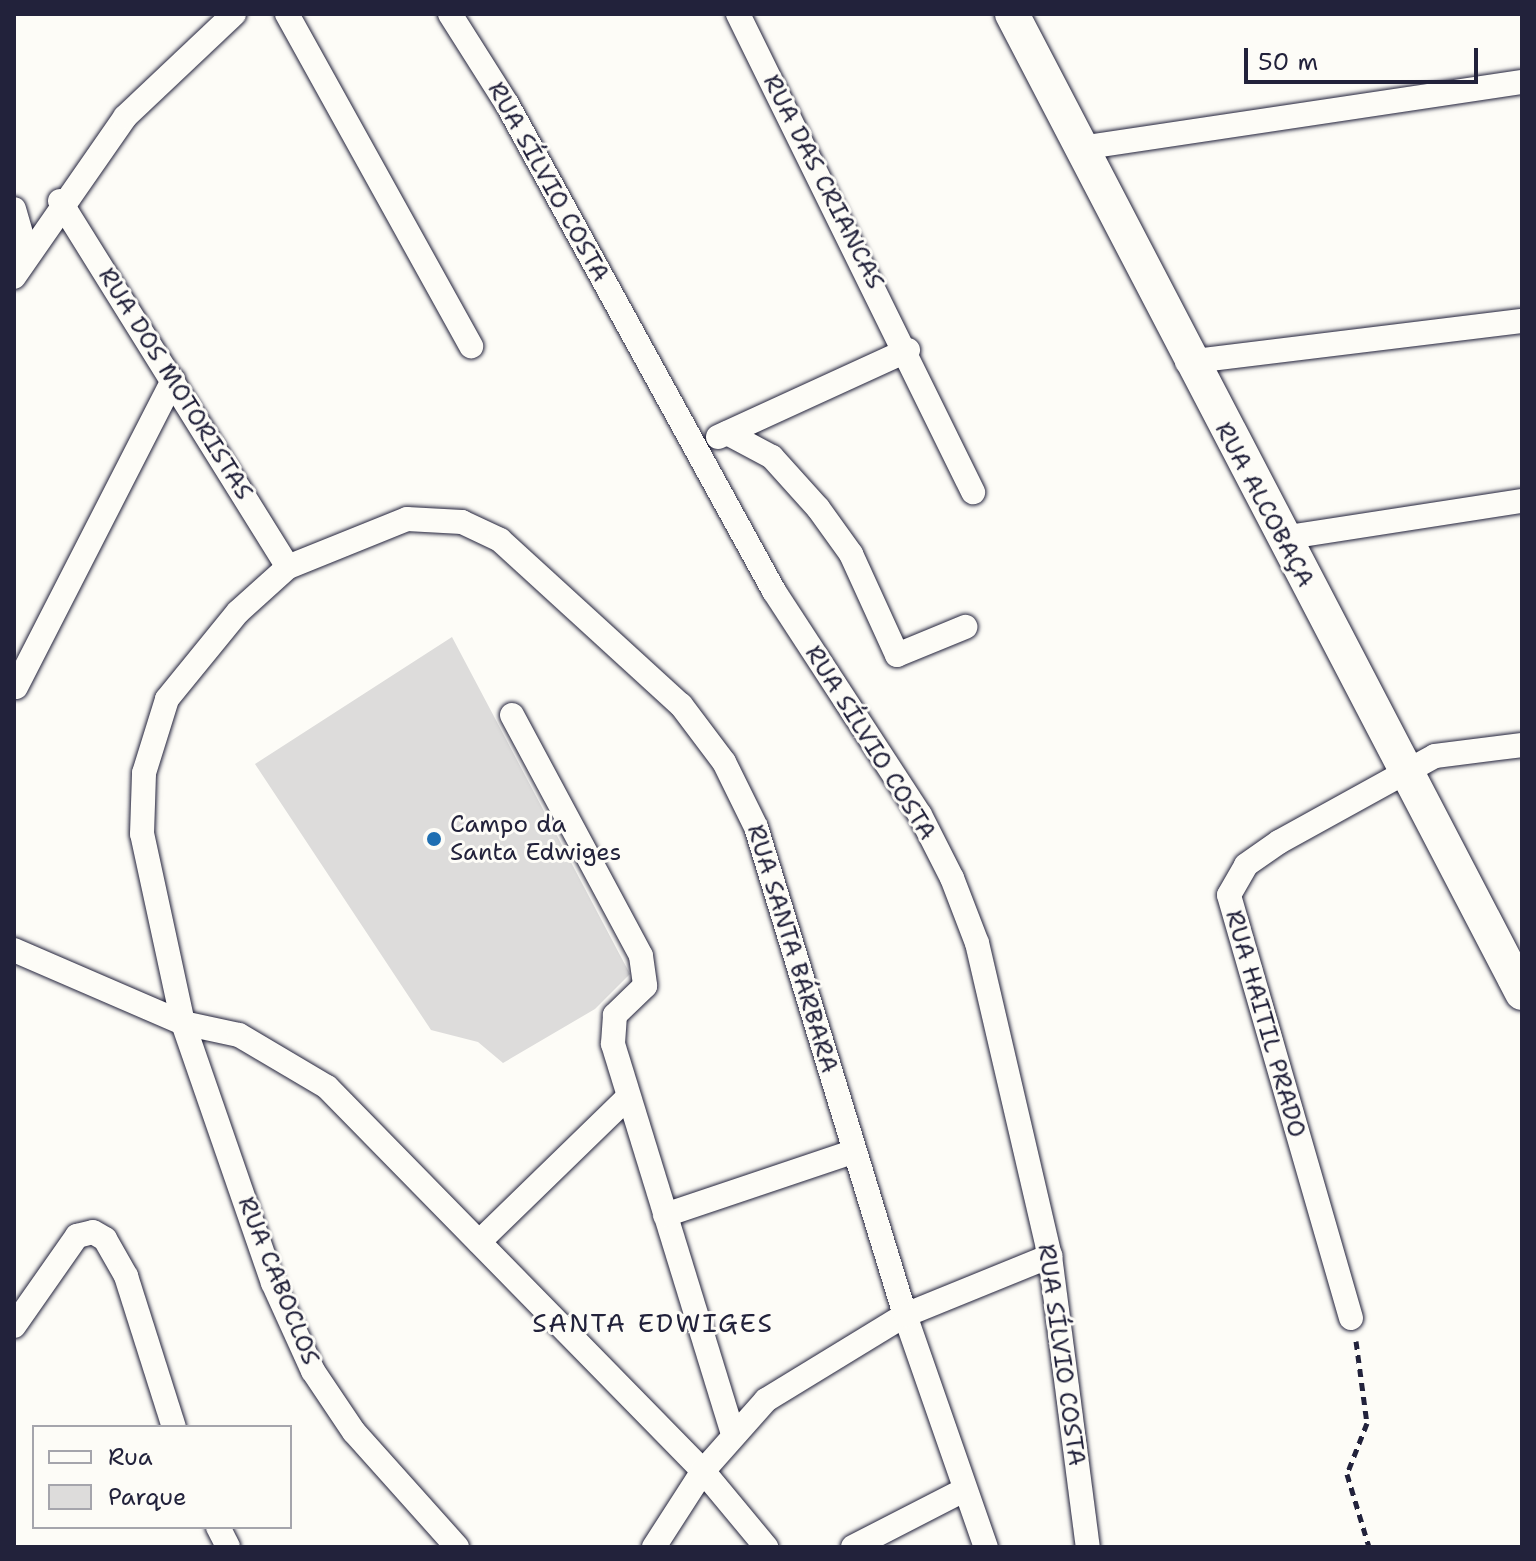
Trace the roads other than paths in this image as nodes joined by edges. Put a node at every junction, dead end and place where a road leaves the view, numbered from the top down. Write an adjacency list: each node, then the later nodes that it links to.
1 (234, 14): 8 (street)
2 (287, 14): 13 (street)
3 (450, 14): 18 (street, RUA SÍLVIO COSTA)
4 (738, 14): 14 (street, RUA DAS CRIANCAS)
5 (1012, 14): 7 (main road, RUA ALCOBAÇA)
6 (1522, 82): 7 (street)
7 (1080, 148): 15 (main road, RUA ALCOBAÇA)
8 (60, 201): 10 (street); 16 (street, RUA DOS MOTORISTAS)
9 (14, 209): 10 (street)
10 (27, 254): 11 (street)
11 (14, 277)
12 (1522, 321): 15 (street)
13 (471, 346)
14 (908, 350): 17 (street); 19 (street, RUA DAS CRIANCAS)
15 (1187, 362): 21 (main road, RUA ALCOBAÇA)
16 (173, 380): 22 (street, RUA DOS MOTORISTAS); 24 (street)
17 (727, 433): 18 (street); 23 (street)
18 (695, 448): 35 (street, RUA SÍLVIO COSTA)
19 (973, 492)
20 (1522, 501): 21 (street)
21 (1282, 538): 27 (main road, RUA ALCOBAÇA)
22 (288, 567): 30 (street, RUA SANTA BÁRBARA); 32 (street, RUA SANTA BÁRBARA)
23 (965, 627)
24 (16, 687)
25 (512, 715): 31 (street)
26 (1522, 745): 27 (street, RUA HAITIL PRADO)
27 (1407, 773): 29 (main road, RUA ALCOBAÇA); 37 (street, RUA HAITIL PRADO)
28 (14, 950): 30 (street)
29 (1522, 993)
30 (183, 1023): 34 (street); 45 (street, RUA CABOCLOS)
31 (628, 1097): 33 (street); 34 (street)
32 (855, 1151): 33 (street); 36 (street, RUA SANTA BÁRBARA)
33 (665, 1215): 40 (street)
34 (479, 1242): 41 (street)
35 (1050, 1256): 36 (street); 50 (street, RUA SÍLVIO COSTA)
36 (905, 1315): 40 (street); 42 (street, RUA SANTA BÁRBARA)
37 (1351, 1318)
38 (14, 1326): 39 (street)
39 (173, 1425)
40 (733, 1434): 41 (street)
41 (703, 1471): 46 (street); 47 (street)
42 (964, 1490): 48 (street); 49 (street, RUA SANTA BÁRBARA)
43 (219, 1529): 44 (street)
44 (228, 1547)
45 (457, 1547)
46 (654, 1547)
47 (766, 1547)
48 (853, 1547)
49 (986, 1547)
50 (1088, 1547)

